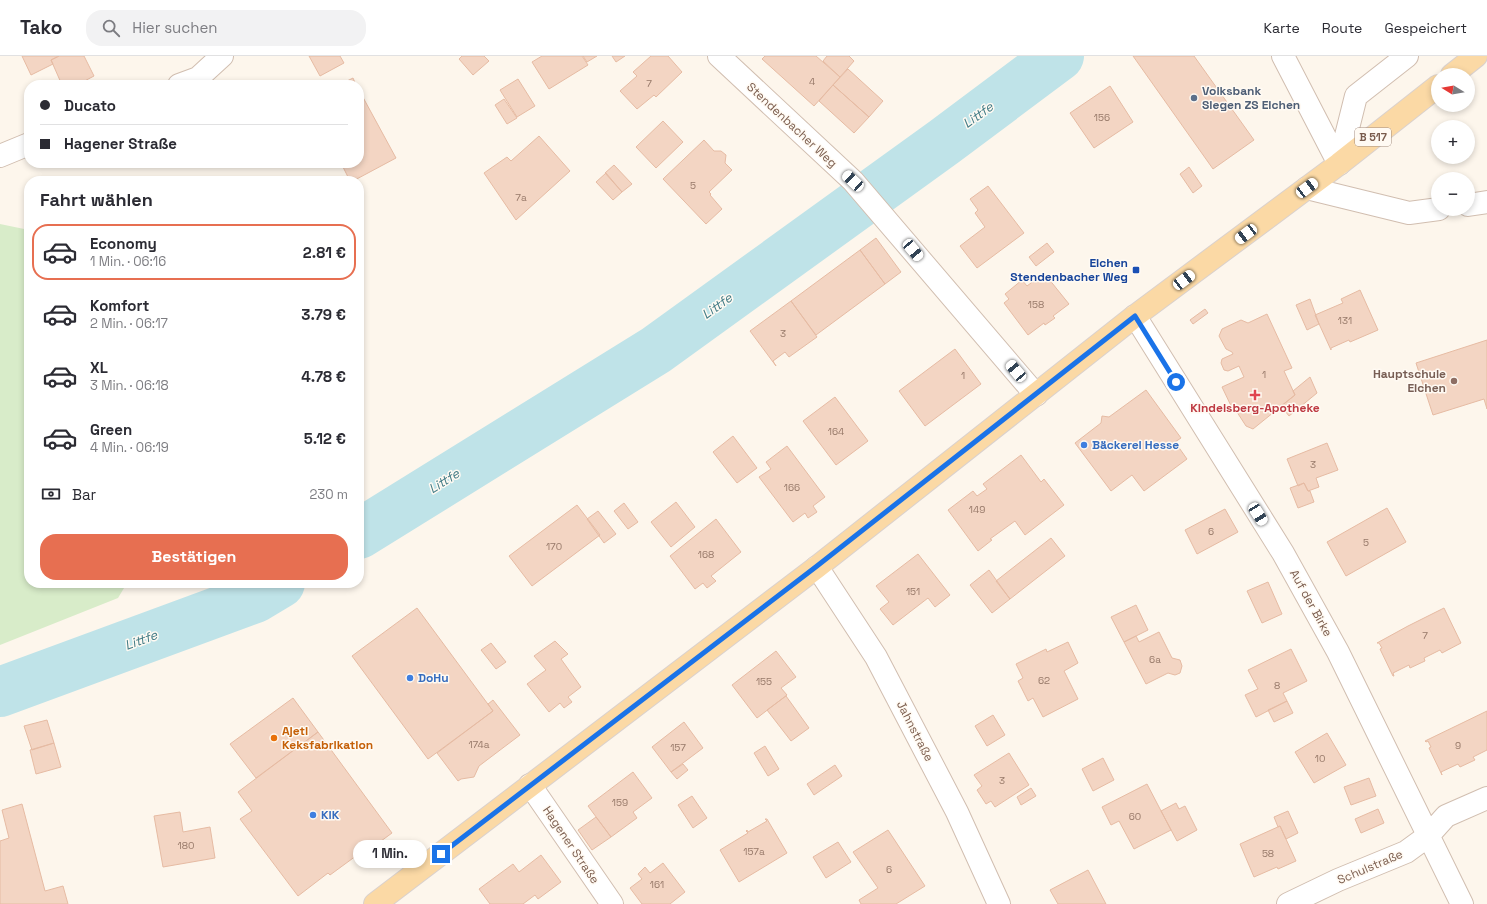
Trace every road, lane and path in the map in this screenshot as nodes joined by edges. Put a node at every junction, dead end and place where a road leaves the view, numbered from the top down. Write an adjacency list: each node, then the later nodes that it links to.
1 (222, 56): 7 (street)
2 (719, 56): 17 (street, Stendenbacher Weg)
3 (1283, 56): 11 (street)
4 (1407, 56): 11 (street)
5 (1476, 56): 6 (main road)
6 (1461, 68)
7 (193, 80)
8 (1431, 92): 11 (main road, B 517)
9 (24, 146): 10 (street)
10 (0, 156)
11 (1339, 164): 12 (main road, B 517)
12 (1307, 188): 15 (street); 16 (main road, B 517)
13 (1487, 202): 14 (street)
14 (1475, 204)
15 (1431, 210)
16 (1135, 316): 17 (main road, B 517); 21 (street, Auf der Birke)
17 (1036, 395): 18 (main road, B 517)
18 (817, 566): 19 (main road, B 517); 24 (street, Jahnstraße)
19 (530, 785): 22 (main road, B 517); 23 (street, Hagener Straße)
20 (1487, 798): 21 (street, Schulstraße)
21 (1428, 836): 25 (street, Schulstraße); 26 (street, Auf der Birke)
22 (375, 904)
23 (612, 904)
24 (999, 904)
25 (1288, 904)
26 (1462, 904)

